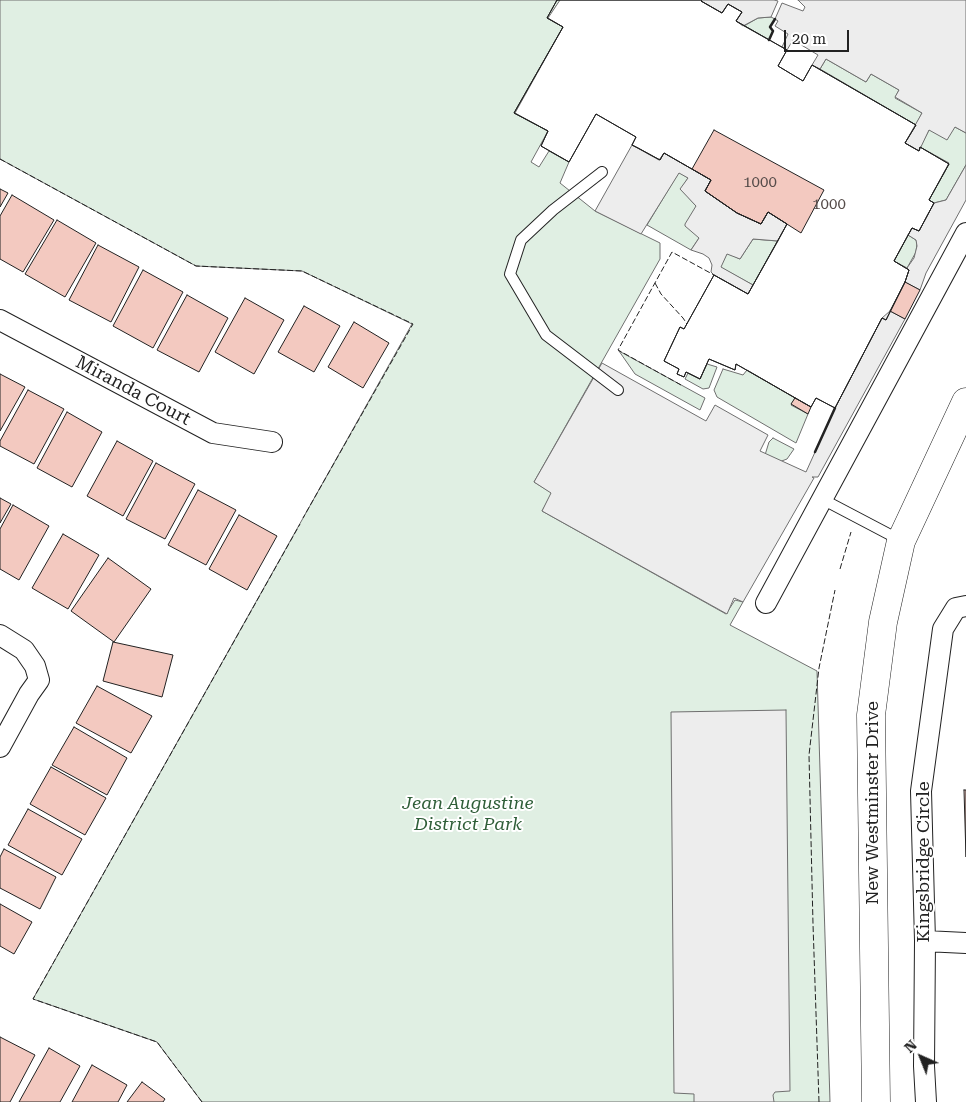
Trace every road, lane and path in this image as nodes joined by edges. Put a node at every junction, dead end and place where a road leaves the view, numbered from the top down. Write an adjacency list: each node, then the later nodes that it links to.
1 (602, 172): 4 (lane)
2 (966, 233): 7 (street)
3 (0, 320): 6 (street, Miranda Court)
4 (618, 390)
5 (966, 402): 8 (street, New Westminster Drive)
6 (272, 442)
7 (822, 499): 8 (lane); 9 (street)
8 (901, 541): 15 (street, New Westminster Drive)
9 (766, 603)
10 (966, 606): 13 (street, Kingsbridge Circle)
11 (0, 635): 12 (street)
12 (0, 747)
13 (925, 941): 14 (street); 16 (street, Kingsbridge Circle)
14 (966, 943)
15 (876, 1102)
16 (926, 1102)

